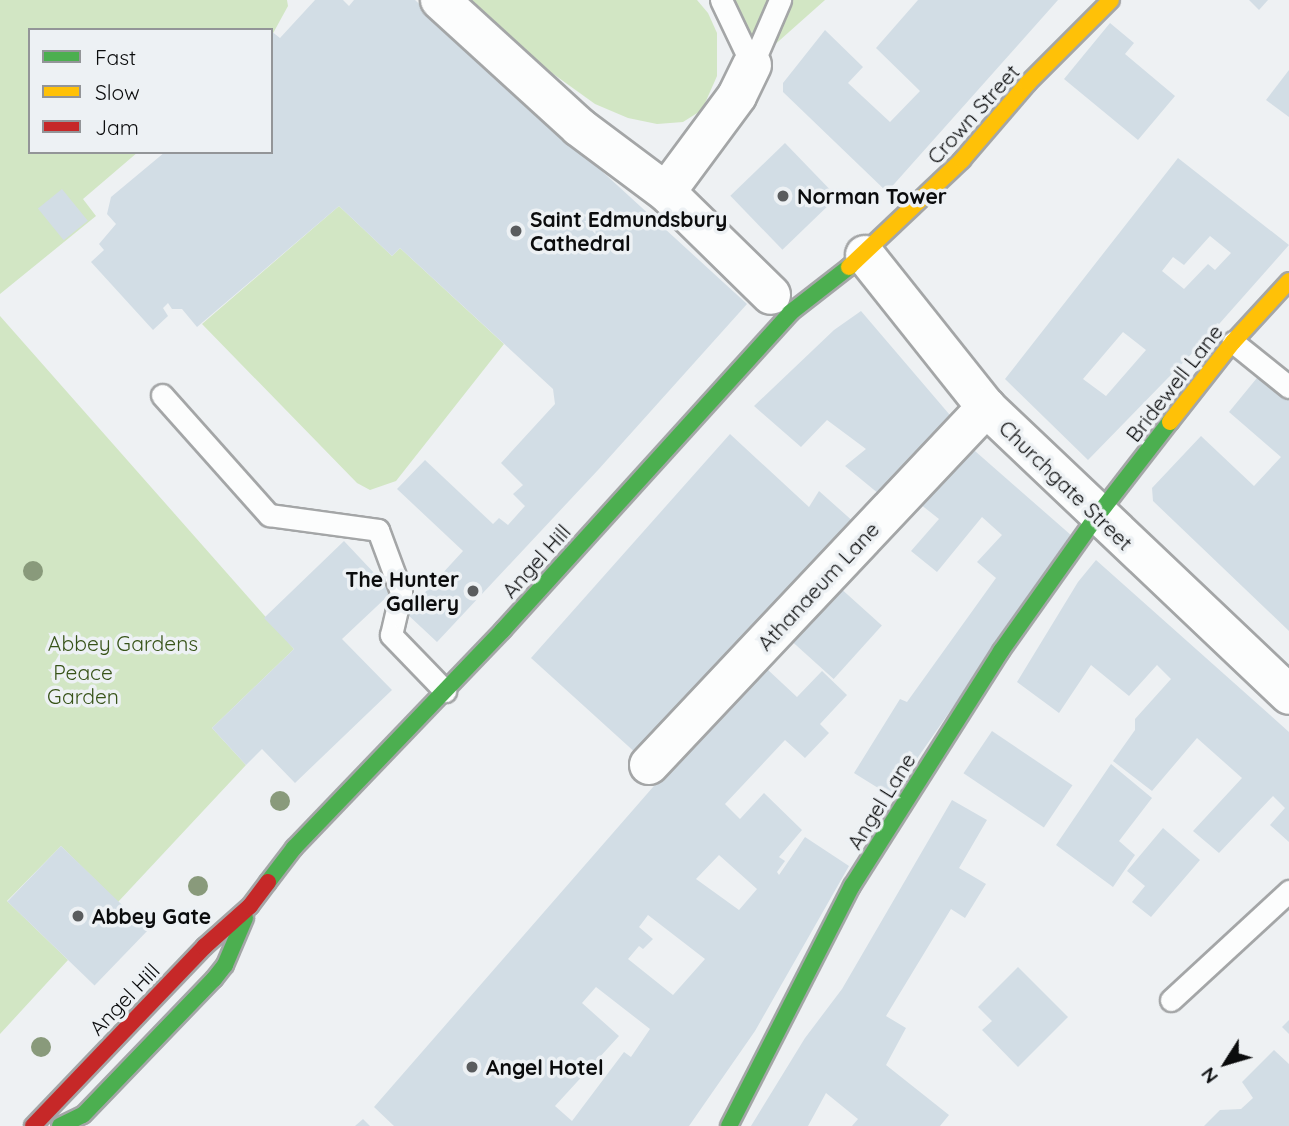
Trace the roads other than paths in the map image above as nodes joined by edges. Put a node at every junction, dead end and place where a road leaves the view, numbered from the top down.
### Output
1 (440, 0) edge
2 (721, 0) edge
3 (780, 0) edge
4 (1111, 0) edge
5 (752, 65) junction
6 (666, 192) junction
7 (865, 255) junction
8 (1289, 281) edge
9 (771, 295) dead end
10 (1233, 342) junction
11 (1289, 387) edge
12 (162, 395) dead end
13 (986, 407) junction
14 (1097, 516) junction
15 (445, 691) junction
16 (1289, 695) edge
17 (649, 765) dead end
18 (1289, 891) edge
19 (250, 906) junction
20 (1171, 1000) dead end
21 (88, 1120) edge
22 (33, 1126) edge
23 (60, 1126) edge
24 (729, 1126) edge

1 - 6 street
2 - 5 lane
3 - 5 lane
4 - 7 street, Crown Street
5 - 6 street
6 - 9 street
7 - 13 street, Churchgate Street
7 - 15 street, Angel Hill
8 - 10 street, Bridewell Lane
10 - 11 lane
10 - 14 street, Bridewell Lane
12 - 15 lane
13 - 14 street, Churchgate Street
13 - 17 street, Athanaeum Lane
14 - 16 street, Churchgate Street
14 - 24 street, Angel Lane
15 - 19 street, Angel Hill
18 - 20 lane
19 - 21 street, Angel Hill
19 - 22 street, Angel Hill
21 - 23 street, Angel Hill

